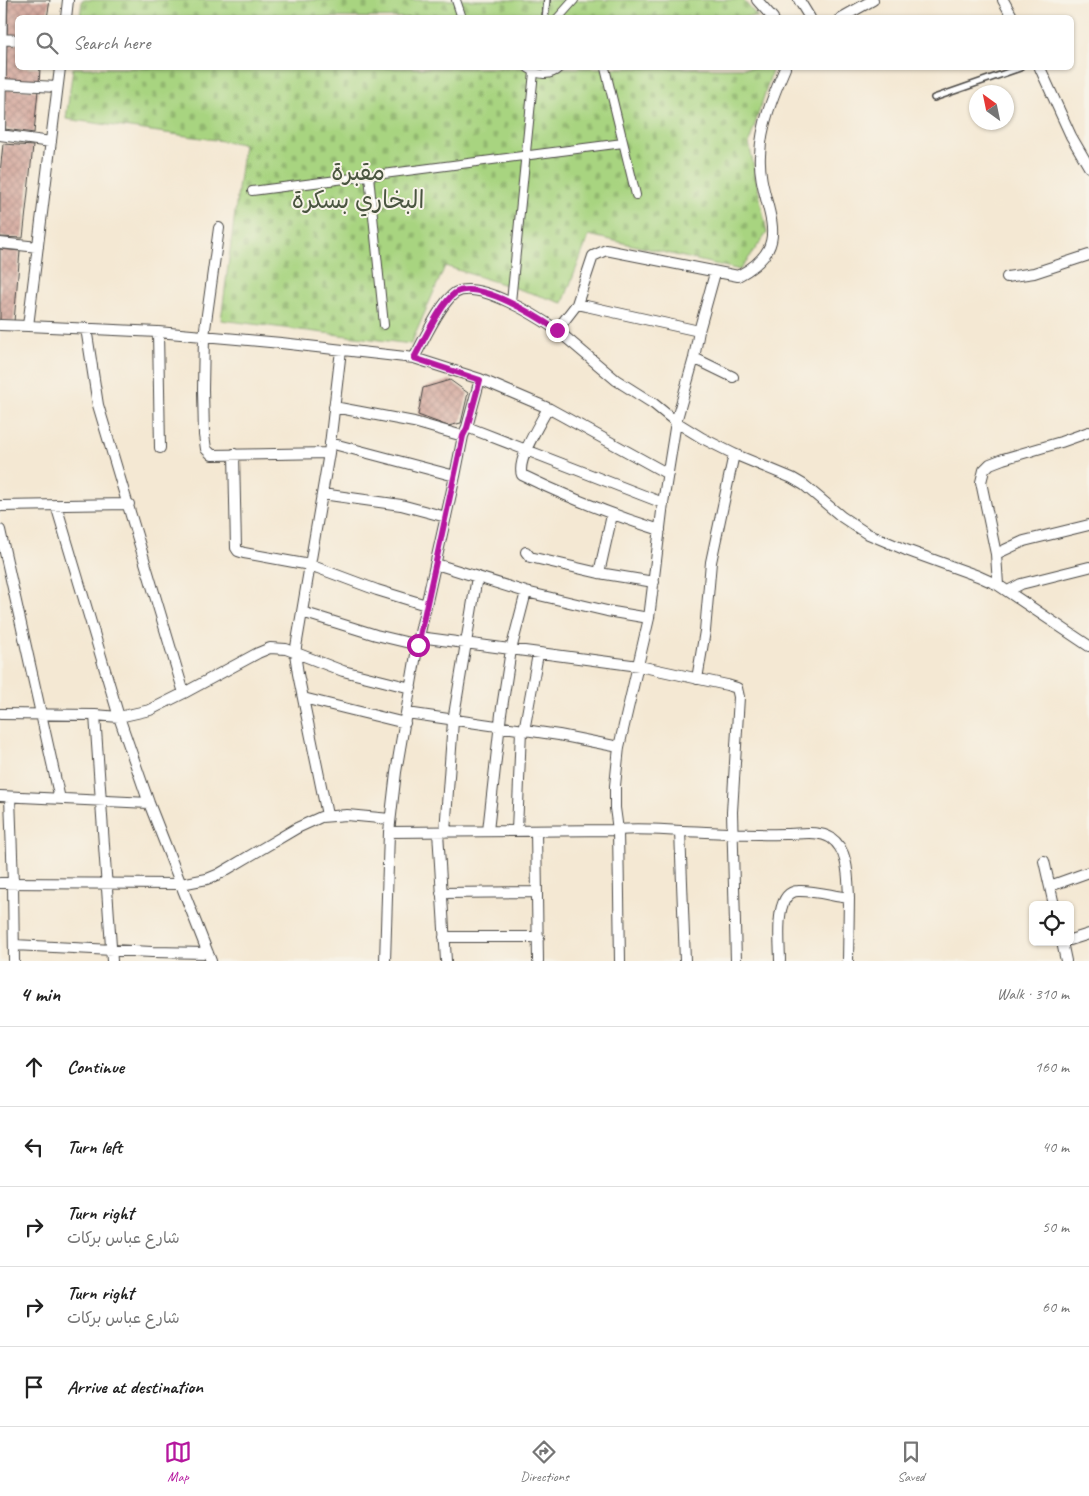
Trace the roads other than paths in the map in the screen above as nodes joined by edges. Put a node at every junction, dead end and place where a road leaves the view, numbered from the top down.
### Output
1 (2, 0) edge
2 (68, 0) edge
3 (456, 0) edge
4 (547, 0) edge
5 (574, 0) edge
6 (757, 0) edge
7 (799, 0) edge
8 (1003, 0) edge
9 (870, 1) edge
10 (66, 15) edge
11 (461, 15) edge
12 (545, 15) edge
13 (561, 15) edge
14 (770, 15) edge
15 (808, 15) edge
16 (846, 15) edge
17 (1011, 15) edge
18 (2, 39) junction
19 (15, 40) edge
20 (60, 70) edge
21 (531, 70) edge
22 (556, 70) edge
23 (605, 70) edge
24 (784, 70) edge
25 (1014, 70) edge
26 (1041, 70) edge
27 (1, 84) edge
28 (57, 86) junction
29 (934, 98) dead end
30 (0, 130) edge
31 (0, 135) edge
32 (50, 142) junction
33 (623, 143) junction
34 (525, 155) junction
35 (1089, 167) edge
36 (369, 176) junction
37 (252, 191) dead end
38 (636, 195) dead end
39 (219, 228) dead end
40 (0, 243) edge
41 (38, 247) junction
42 (1089, 255) edge
43 (715, 273) junction
44 (1007, 277) dead end
45 (511, 302) junction
46 (577, 304) junction
47 (0, 325) edge
48 (384, 325) dead end
49 (28, 326) junction
50 (86, 328) junction
51 (557, 330) junction
52 (699, 331) junction
53 (158, 332) junction
54 (204, 336) junction
55 (341, 350) junction
56 (414, 358) junction
57 (694, 358) junction
58 (734, 377) dead end
59 (480, 380) junction
60 (334, 407) junction
61 (548, 408) junction
62 (676, 422) junction
63 (465, 432) junction
64 (1089, 432) edge
65 (160, 448) dead end
66 (330, 448) junction
67 (526, 450) junction
68 (234, 454) junction
69 (734, 454) junction
70 (668, 474) junction
71 (455, 476) junction
72 (322, 494) junction
73 (129, 504) junction
74 (663, 504) junction
75 (56, 505) junction
76 (0, 506) edge
77 (612, 514) junction
78 (446, 517) junction
79 (1089, 525) edge
80 (0, 530) edge
81 (660, 530) junction
82 (526, 552) dead end
83 (996, 554) junction
84 (436, 564) junction
85 (310, 565) junction
86 (1089, 567) edge
87 (599, 573) junction
88 (477, 577) junction
89 (654, 582) junction
90 (998, 585) junction
91 (1008, 591) junction
92 (526, 592) junction
93 (426, 605) junction
94 (302, 612) junction
95 (648, 618) junction
96 (418, 641) junction
97 (467, 644) junction
98 (1089, 646) edge
99 (511, 650) junction
100 (295, 653) junction
101 (538, 654) junction
102 (639, 666) junction
103 (697, 680) junction
104 (411, 688) junction
105 (184, 693) junction
106 (303, 698) junction
107 (0, 714) edge
108 (40, 714) junction
109 (95, 716) junction
110 (119, 717) junction
111 (406, 718) junction
112 (453, 720) junction
113 (499, 727) junction
114 (523, 730) junction
115 (619, 747) junction
116 (5, 796) edge
117 (60, 799) junction
118 (100, 802) junction
119 (149, 803) junction
120 (327, 815) junction
121 (390, 819) junction
122 (618, 830) junction
123 (518, 831) junction
124 (536, 831) junction
125 (680, 831) junction
126 (389, 832) junction
127 (441, 832) junction
128 (488, 832) junction
129 (733, 834) junction
130 (1044, 861) dead end
131 (1089, 872) edge
132 (0, 883) edge
133 (107, 883) junction
134 (13, 884) junction
135 (180, 884) junction
136 (1050, 886) junction
137 (536, 892) junction
138 (441, 893) junction
139 (848, 898) junction
140 (1053, 901) edge
141 (1089, 934) edge
142 (539, 936) junction
143 (444, 937) junction
144 (1074, 939) edge
145 (14, 945) junction
146 (1064, 946) edge
147 (112, 956) edge
148 (210, 957) edge
149 (14, 961) edge
150 (386, 961) edge
151 (446, 961) edge
152 (538, 961) edge
153 (620, 961) edge
154 (685, 961) edge
155 (736, 961) edge
156 (780, 961) edge
157 (848, 961) edge
158 (1066, 961) edge

1 - 18 street
2 - 10 street
3 - 11 street
4 - 12 lane
5 - 13 street
6 - 14 street
7 - 15 street
8 - 17 street
9 - 16 street
18 - 19 street
18 - 27 street
20 - 28 street
21 - 22 street
21 - 34 street
23 - 33 street
24 - 43 street
25 - 29 lane
26 - 35 street
27 - 28 street
27 - 30 street
28 - 32 street
31 - 32 street
32 - 41 street
33 - 34 street
33 - 38 street
34 - 36 street
34 - 45 street
36 - 37 street
36 - 48 street
39 - 54 street
40 - 41 street
41 - 49 street
42 - 44 street
43 - 46 street
43 - 52 street
45 - 51 street
45 - 56 street
46 - 51 street
46 - 52 street
47 - 49 street
49 - 50 street
50 - 53 street
50 - 73 street
51 - 62 street
52 - 57 street
53 - 54 street
53 - 65 street
54 - 55 street
54 - 68 street
55 - 56 street
55 - 60 street
56 - 59 street
57 - 58 street
57 - 62 street
59 - 61 street
59 - 63 street
60 - 63 street
60 - 66 street
61 - 67 street
61 - 70 street
62 - 69 street
62 - 70 street
63 - 67 street
63 - 71 street
64 - 83 street
66 - 68 street
66 - 71 street
66 - 72 street
67 - 74 street
67 - 77 street
68 - 85 street
69 - 90 street
69 - 103 street
70 - 74 street
71 - 78 street
72 - 78 street
72 - 85 street
73 - 75 street
73 - 105 street
74 - 81 street
75 - 76 street
75 - 110 street
77 - 81 street
77 - 87 street
78 - 84 street
79 - 83 street
80 - 108 street
81 - 89 street
82 - 87 street
83 - 90 street
84 - 88 street
84 - 93 street
85 - 93 street
85 - 94 street
86 - 91 street
87 - 89 street
88 - 92 street
88 - 97 street
89 - 95 street
90 - 91 street
91 - 98 street
92 - 95 street
92 - 99 street
93 - 96 street
94 - 96 street
94 - 100 street
95 - 102 street
96 - 97 street
96 - 104 street
97 - 99 street
97 - 112 street
99 - 101 street
99 - 113 street
100 - 104 street
100 - 105 street
100 - 106 street
101 - 102 street
101 - 114 street
102 - 103 street
102 - 115 street
103 - 129 street
104 - 111 street
105 - 110 street
106 - 111 street
106 - 120 street
107 - 108 street
108 - 109 street
108 - 117 street
109 - 110 street
109 - 118 street
110 - 119 street
111 - 112 street
111 - 121 street
112 - 113 street
112 - 127 street
113 - 114 street
113 - 128 street
114 - 115 street
114 - 123 street
115 - 122 street
116 - 117 street
116 - 134 street
117 - 118 street
118 - 119 street
118 - 133 street
119 - 135 street
120 - 121 street
120 - 135 street
121 - 126 street
122 - 124 street
122 - 125 street
122 - 153 street
123 - 124 street
123 - 128 street
124 - 137 street
125 - 129 street
125 - 154 street
126 - 127 street
126 - 150 street
127 - 128 street
127 - 138 street
129 - 139 street
129 - 155 street
130 - 136 street
131 - 136 street
132 - 134 street
133 - 134 street
133 - 135 street
133 - 147 street
134 - 145 street
135 - 148 street
136 - 140 street
137 - 138 street
137 - 142 street
138 - 143 street
139 - 156 street
139 - 157 street
141 - 144 street
142 - 143 street
142 - 152 street
143 - 151 street
145 - 147 street
145 - 149 street
146 - 158 street
147 - 148 street

